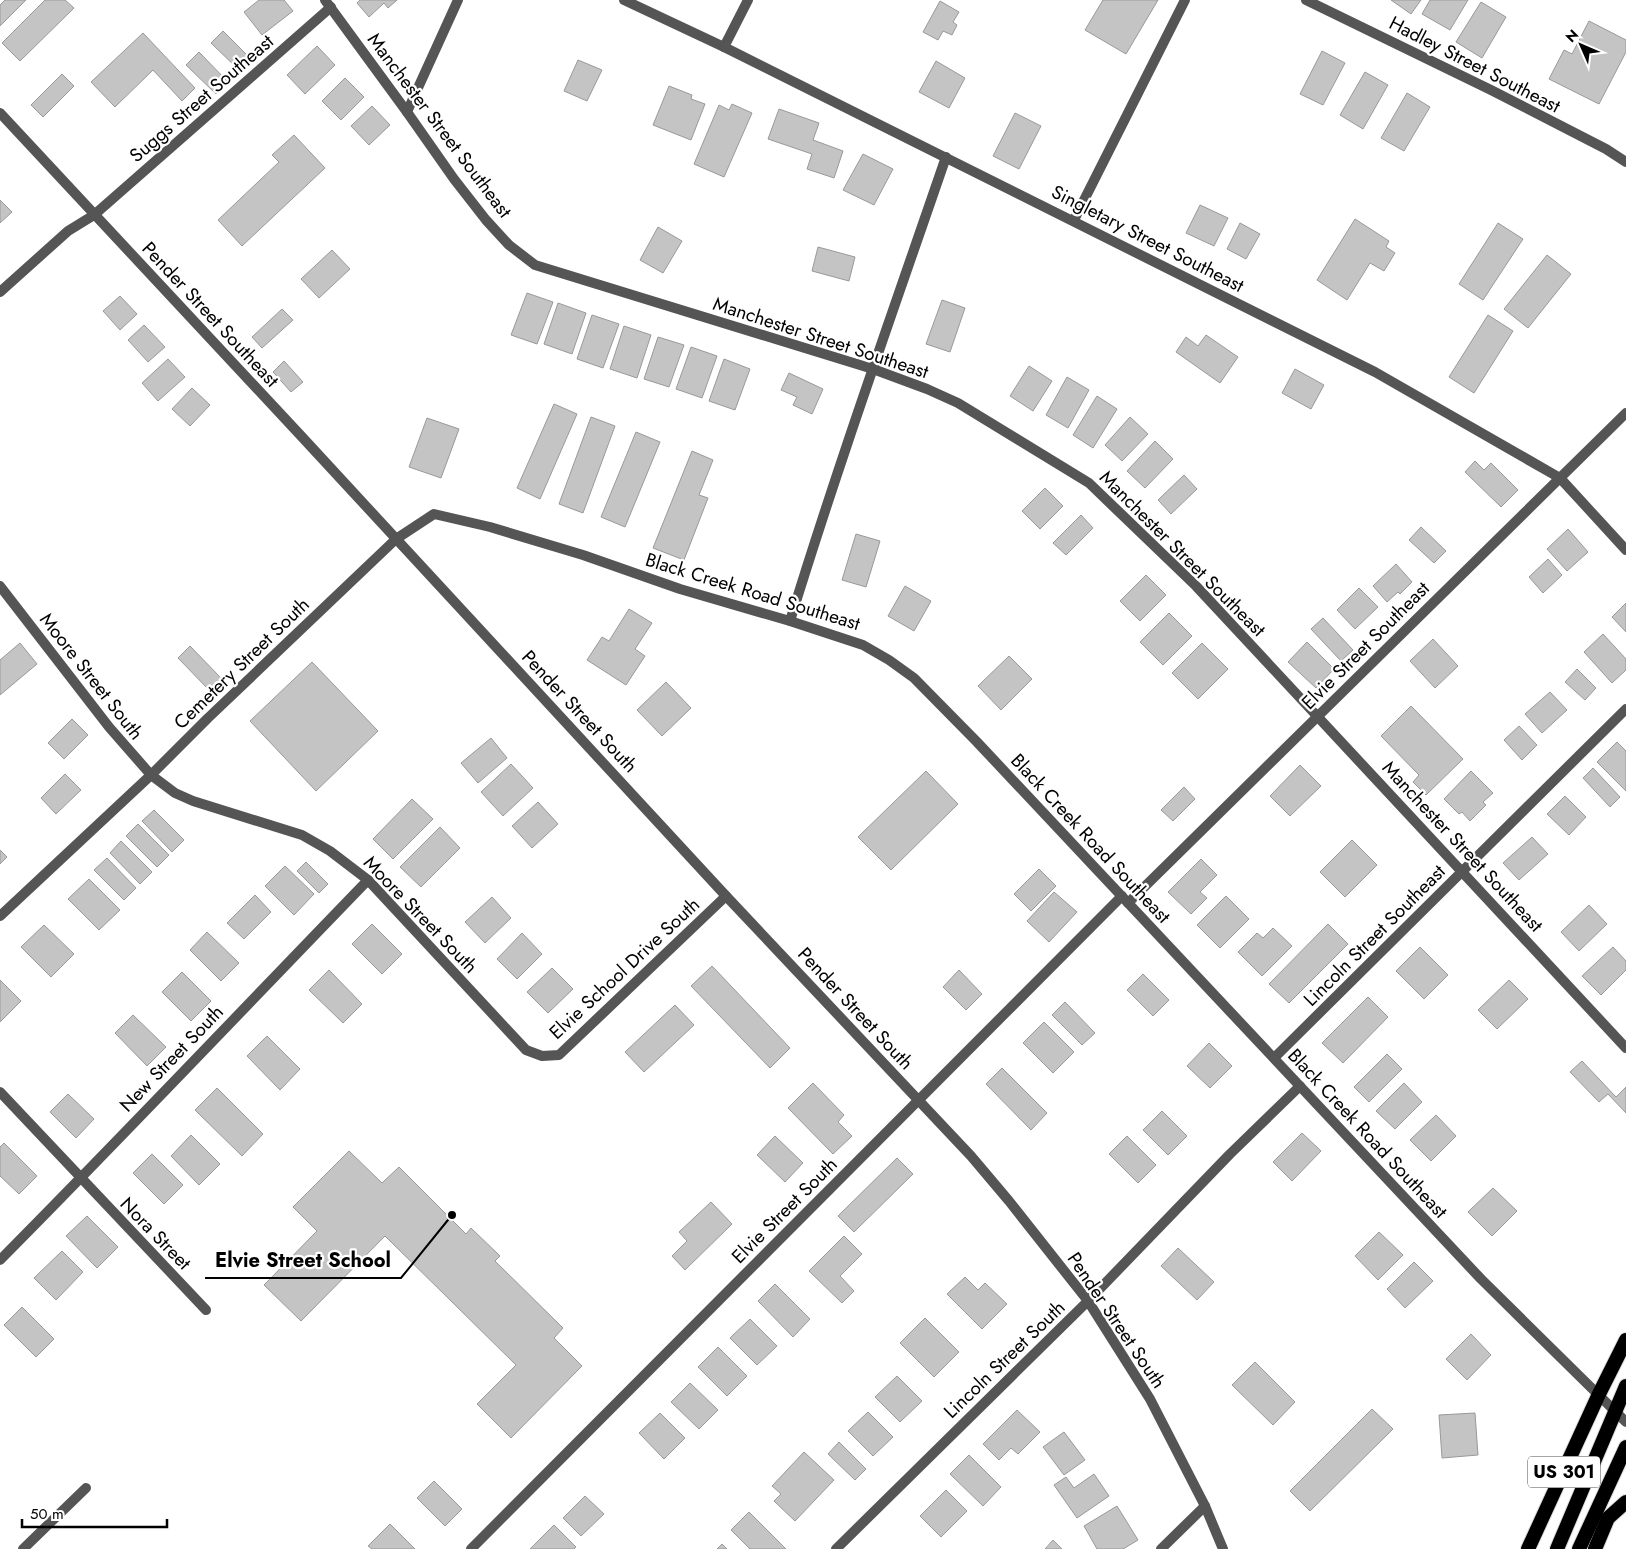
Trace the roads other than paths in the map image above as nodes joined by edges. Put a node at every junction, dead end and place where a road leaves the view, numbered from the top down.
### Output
1 (458, 0) edge
2 (624, 0) edge
3 (748, 0) edge
4 (1185, 0) edge
5 (1306, 0) edge
6 (328, 3) edge
7 (724, 47) junction
8 (407, 112) junction
9 (0, 113) edge
10 (946, 157) junction
11 (1626, 162) edge
12 (94, 215) junction
13 (1074, 220) junction
14 (0, 292) edge
15 (873, 369) junction
16 (1626, 413) edge
17 (1560, 478) junction
18 (396, 539) junction
19 (1626, 550) edge
20 (0, 586) edge
21 (790, 621) junction
22 (1626, 709) edge
23 (1318, 716) junction
24 (151, 775) junction
25 (1462, 871) junction
26 (368, 880) junction
27 (726, 896) junction
28 (1125, 899) junction
29 (0, 916) edge
30 (1626, 1048) edge
31 (542, 1056) joint
32 (1274, 1058) junction
33 (1300, 1086) junction
34 (0, 1092) edge
35 (918, 1100) junction
36 (81, 1179) junction
37 (0, 1260) edge
38 (1088, 1302) junction
39 (206, 1310) dead end
40 (1626, 1340) edge
41 (1626, 1386) edge
42 (1599, 1394) junction
43 (1615, 1410) junction
44 (1626, 1422) edge
45 (1626, 1447) edge
46 (86, 1488) dead end
47 (1626, 1502) edge
48 (1205, 1506) junction
49 (23, 1549) edge
50 (471, 1549) edge
51 (836, 1549) edge
52 (1161, 1549) edge
53 (1223, 1549) edge
54 (1528, 1549) edge
55 (1557, 1549) edge
56 (1579, 1549) edge
57 (1595, 1549) edge

1 - 8 street
2 - 7 street, Singletary Street Southeast
3 - 7 street
4 - 13 street
5 - 11 street, Hadley Street Southeast
6 - 8 street, Manchester Street Southeast
6 - 12 street, Suggs Street Southeast
7 - 10 street, Singletary Street Southeast
8 - 15 street, Manchester Street Southeast
9 - 12 street, Pender Street Southeast
10 - 13 street, Singletary Street Southeast
10 - 15 street
12 - 14 street, Suggs Street Southeast
12 - 18 street, Pender Street Southeast
13 - 17 street, Singletary Street Southeast
15 - 21 street
15 - 23 street, Manchester Street Southeast
16 - 17 street, Elvie Street Southeast
17 - 19 street, Singletary Street Southeast
17 - 23 street, Elvie Street Southeast
18 - 21 street, Black Creek Road Southeast
18 - 24 street, Cemetery Street South
18 - 27 street, Pender Street South
20 - 24 street, Moore Street South
21 - 28 street, Black Creek Road Southeast
22 - 25 street, Lincoln Street Southeast
23 - 25 street, Manchester Street Southeast
23 - 28 street, Elvie Street Southeast
24 - 26 street, Moore Street South
24 - 29 street, Cemetery Street South
25 - 30 street, Manchester Street Southeast
25 - 32 street, Lincoln Street Southeast
26 - 31 street, Moore Street South
26 - 36 street, New Street South
27 - 31 street, Elvie School Drive South
27 - 35 street, Pender Street South
28 - 32 street, Black Creek Road Southeast
28 - 35 street, Elvie Street South
32 - 33 street, Black Creek Road Southeast
33 - 38 street, Lincoln Street South
33 - 42 street, Black Creek Road Southeast
34 - 36 street, Nora Street
35 - 38 street, Pender Street South
35 - 50 street, Elvie Street South
36 - 37 street, New Street South
36 - 39 street, Nora Street
38 - 48 street, Pender Street South
38 - 51 street, Lincoln Street South
40 - 42 highway, US 301
41 - 43 highway
42 - 43 street, Black Creek Road Southeast
42 - 54 highway, US 301
43 - 44 street, Black Creek Road Southeast
43 - 55 highway
45 - 56 highway, US 301
46 - 49 street
47 - 57 highway
48 - 52 street
48 - 53 street, Pender Street South

